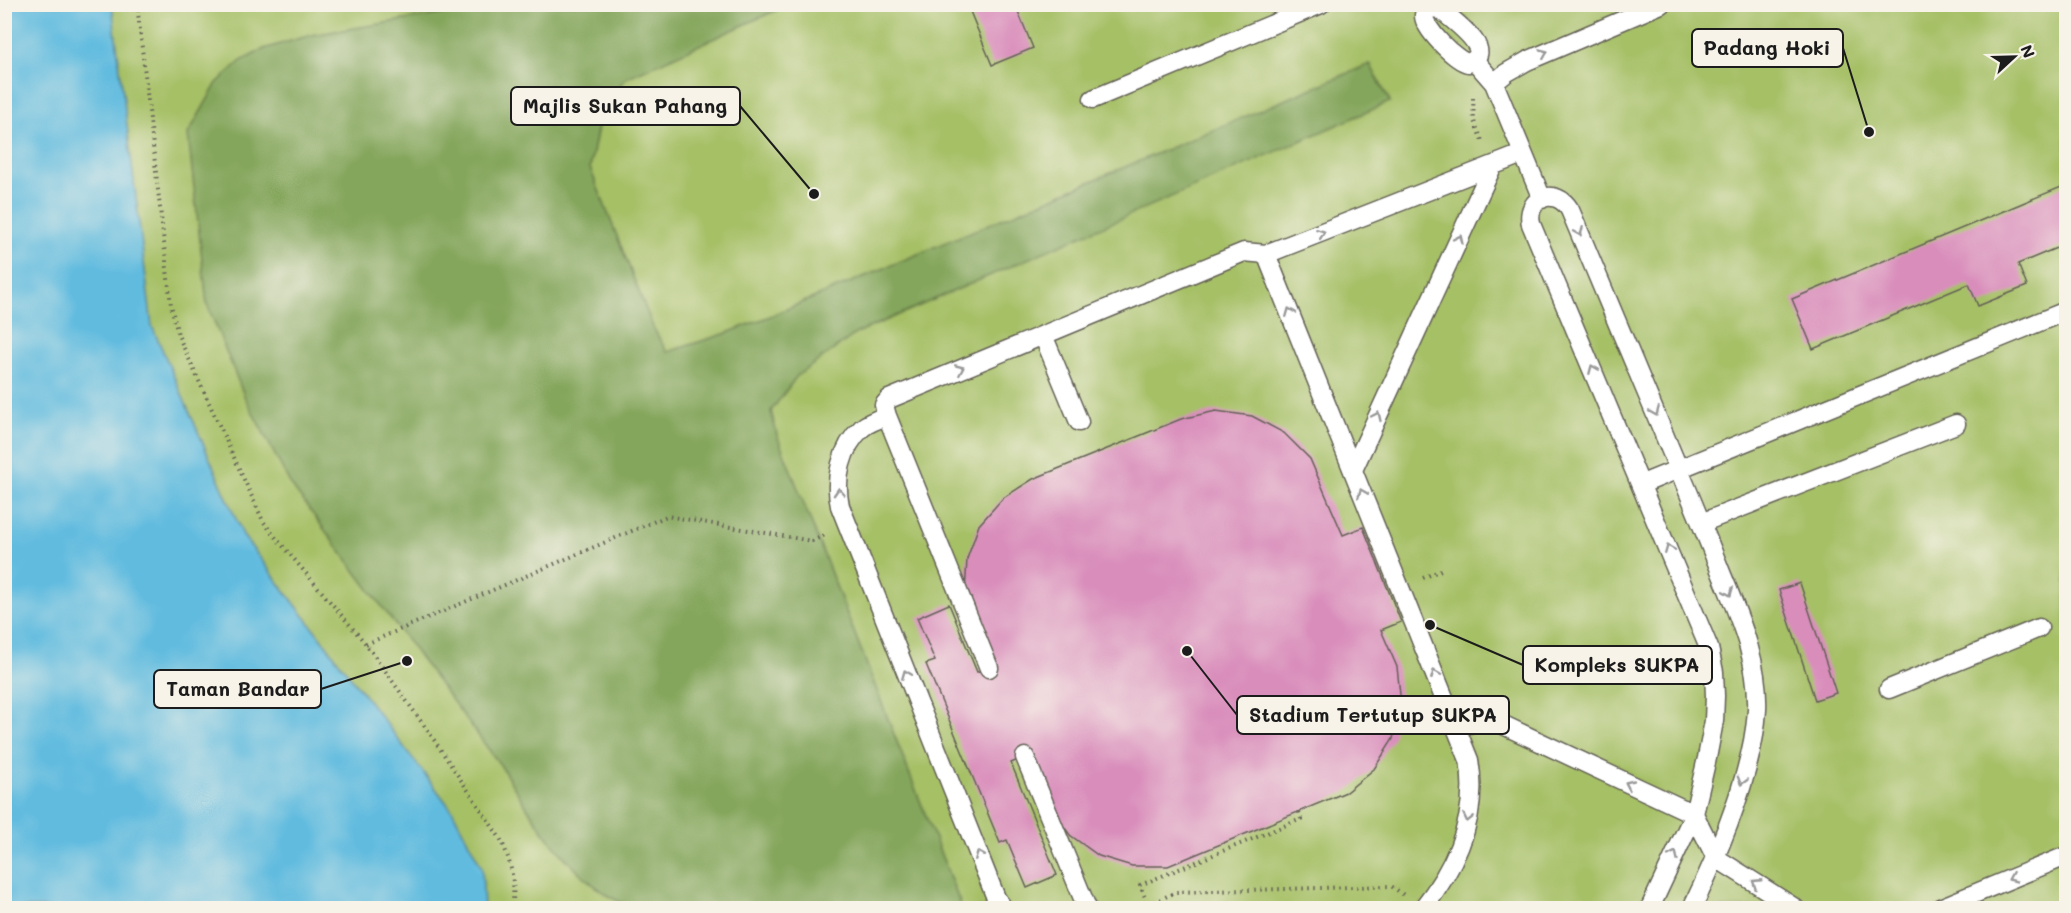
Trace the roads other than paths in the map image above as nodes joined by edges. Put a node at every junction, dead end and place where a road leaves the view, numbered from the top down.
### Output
1 (1321, 4) edge
2 (1661, 4) edge
3 (1421, 8) edge
4 (1494, 83) junction
5 (1093, 99) dead end
6 (1522, 154) junction
7 (1492, 167) junction
8 (1542, 199) junction
9 (1266, 254) junction
10 (2067, 311) edge
11 (1043, 335) junction
12 (887, 416) junction
13 (1079, 422) dead end
14 (1956, 424) dead end
15 (1678, 469) junction
16 (1353, 470) junction
17 (1642, 484) junction
18 (1701, 523) junction
19 (2039, 628) dead end
20 (989, 668) dead end
21 (1889, 689) dead end
22 (1457, 728) junction
23 (1025, 757) dead end
24 (1694, 814) junction
25 (2067, 856) edge
26 (1716, 858) junction
27 (1003, 909) edge
28 (1087, 909) edge
29 (1423, 909) edge
30 (1650, 909) edge
31 (1692, 909) edge
32 (1795, 909) edge
33 (1940, 909) edge

1 - 5 lane
4 -> 2 lane
3 - 4 lane
4 - 6 lane
6 - 7 lane
6 - 8 lane
9 -> 7 lane
16 -> 7 lane
8 -> 15 lane
17 -> 8 lane
9 - 11 lane
16 -> 9 lane
10 - 15 lane
12 -> 11 lane
11 - 13 lane
12 - 20 lane
27 -> 12 lane
14 - 18 lane
15 - 17 lane
15 - 18 lane
22 -> 16 lane
24 -> 17 lane
18 -> 26 lane
19 - 21 lane
24 -> 22 lane
22 -> 29 lane
23 - 28 lane
24 - 26 lane
30 -> 24 lane
25 -> 33 lane
26 - 31 lane
32 -> 26 lane

